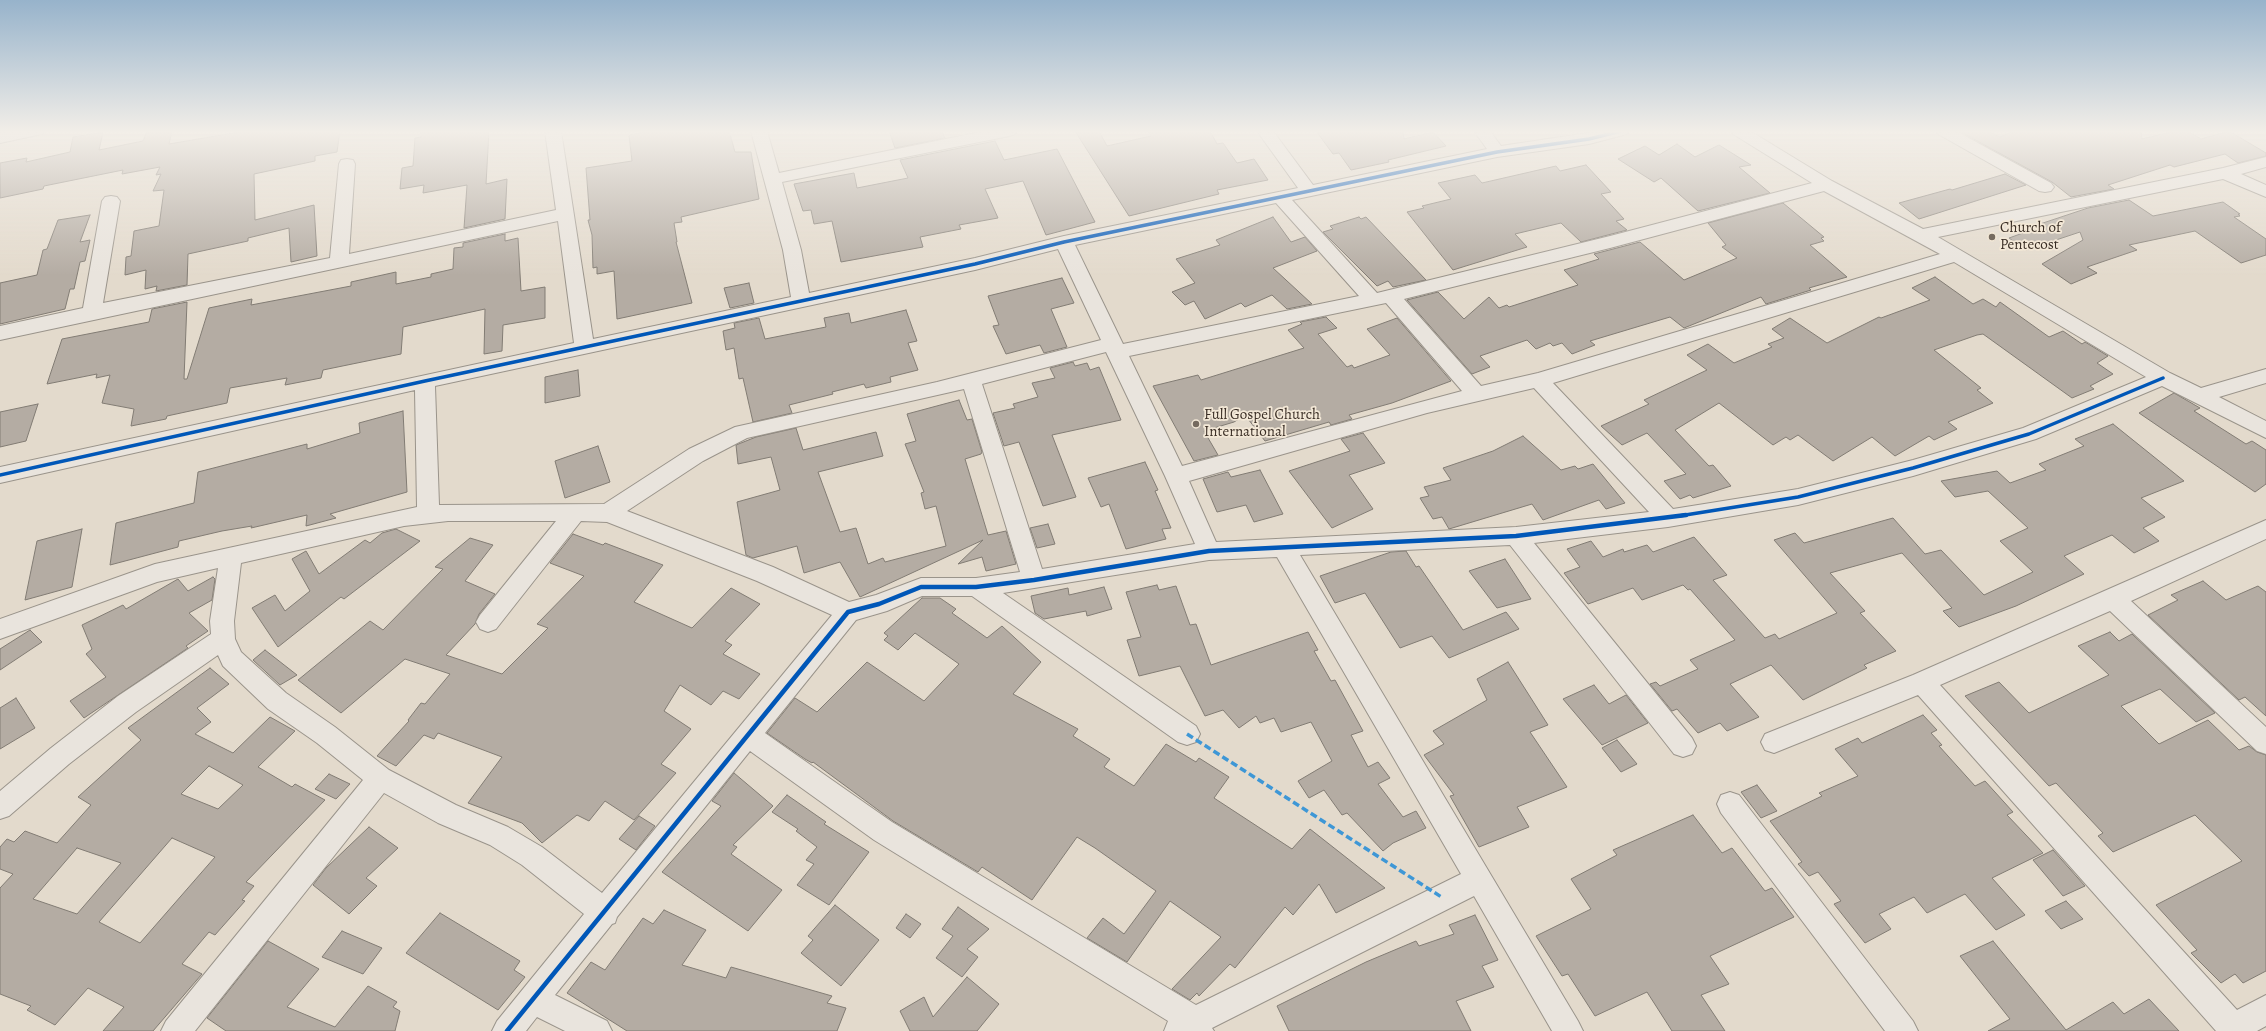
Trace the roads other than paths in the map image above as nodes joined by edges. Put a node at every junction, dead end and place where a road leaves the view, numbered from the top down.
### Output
1 (347, 179) edge
2 (559, 179) edge
3 (772, 179) edge
4 (1300, 179) edge
5 (1366, 179) edge
6 (1817, 179) edge
7 (2031, 179) edge
8 (2195, 179) edge
9 (2238, 179) edge
10 (1826, 185) junction
11 (2045, 187) dead end
12 (1309, 191) junction
13 (2266, 192) edge
14 (1280, 197) junction
15 (111, 202) dead end
16 (564, 214) junction
17 (1921, 235) junction
18 (1064, 242) junction
19 (1955, 256) junction
20 (339, 262) junction
21 (1382, 297) junction
22 (801, 300) junction
23 (92, 312) junction
24 (0, 333) edge
25 (584, 348) junction
26 (1114, 348) junction
27 (2266, 376) edge
28 (2163, 378) junction
29 (1538, 380) junction
30 (425, 381) junction
31 (971, 381) junction
32 (1476, 394) junction
33 (2200, 396) junction
34 (2266, 430) edge
35 (0, 475) edge
36 (1176, 476) junction
37 (428, 513) junction
38 (575, 513) junction
39 (608, 513) junction
40 (1668, 518) junction
41 (2266, 528) edge
42 (1516, 536) junction
43 (1283, 547) junction
44 (1209, 551) junction
45 (231, 556) junction
46 (1034, 580) junction
47 (976, 587) junction
48 (2113, 599) junction
49 (848, 612) junction
50 (488, 622) dead end
51 (0, 629) edge
52 (223, 639) junction
53 (1922, 682) junction
54 (1187, 734) dead end
55 (748, 735) junction
56 (1774, 742) dead end
57 (2266, 743) edge
58 (1683, 746) dead end
59 (380, 778) junction
60 (1730, 804) dead end
61 (0, 807) edge
62 (1478, 880) junction
63 (605, 913) junction
64 (533, 1000) junction
65 (2266, 1010) edge
66 (1191, 1028) edge
67 (2234, 1030) edge
68 (176, 1031) edge
69 (507, 1031) edge
70 (597, 1031) edge
71 (1568, 1031) edge
72 (1903, 1031) edge

1 - 20 street
2 - 16 street
3 - 22 street
4 - 12 street
5 - 12 street
6 - 10 street
7 - 11 street
8 - 17 street
9 - 13 street
10 - 17 street
10 - 21 street
12 - 14 street
14 - 18 street
14 - 21 street
15 - 23 street
16 - 20 street
16 - 25 street
17 - 19 street
18 - 22 street
18 - 26 street
19 - 28 street
19 - 29 street
20 - 23 street
21 - 26 street
21 - 32 street
22 - 25 street
23 - 24 street
25 - 30 street
26 - 31 street
26 - 36 street
27 - 33 street
28 - 33 street
28 - 40 street
29 - 32 street
29 - 40 street
30 - 35 street
30 - 37 street
31 - 39 street
31 - 46 street
32 - 36 street
33 - 34 street
36 - 44 street
37 - 38 street
37 - 45 street
38 - 39 street
38 - 50 street
39 - 49 street
40 - 42 street
41 - 48 street
42 - 43 street
42 - 58 street
43 - 44 street
43 - 62 street
44 - 46 street
45 - 51 street
45 - 52 street
46 - 47 street
47 - 49 street
47 - 54 street
48 - 53 street
48 - 57 street
49 - 55 street
52 - 59 street
52 - 61 street
53 - 56 street
53 - 67 street
55 - 63 street
55 - 66 street
59 - 63 street
59 - 68 street
60 - 72 street
62 - 66 street
62 - 71 street
63 - 64 street
64 - 69 street
64 - 70 street
65 - 67 street

